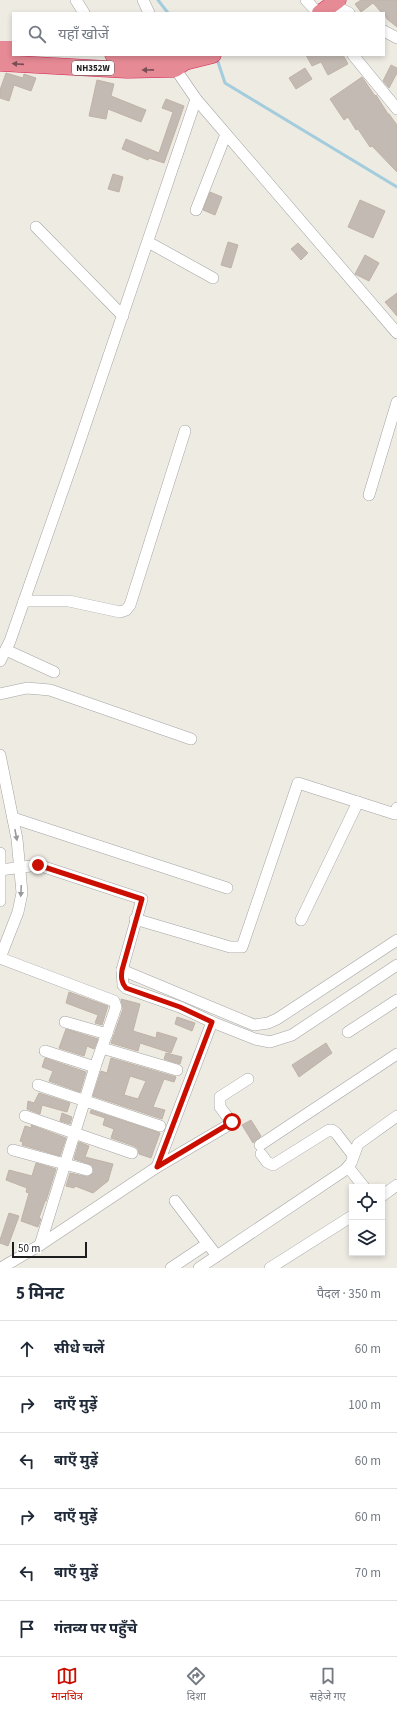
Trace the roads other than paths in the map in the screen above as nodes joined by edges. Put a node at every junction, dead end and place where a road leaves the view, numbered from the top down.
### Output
1 (75, 0) edge
2 (143, 0) edge
3 (306, 0) edge
4 (336, 2) edge
5 (83, 12) edge
6 (149, 12) edge
7 (318, 12) edge
8 (321, 12) edge
9 (349, 12) edge
10 (385, 32) edge
11 (397, 38) edge
12 (0, 50) edge
13 (12, 50) edge
14 (122, 56) edge
15 (207, 56) edge
16 (354, 56) edge
17 (179, 61) edge
18 (0, 62) edge
19 (196, 99) junction
20 (397, 109) edge
21 (226, 134) junction
22 (196, 210) dead end
23 (36, 227) dead end
24 (148, 242) junction
25 (213, 278) dead end
26 (123, 316) junction
27 (397, 333) edge
28 (397, 402) edge
29 (185, 431) dead end
30 (369, 495) dead end
31 (24, 601) junction
32 (6, 650) junction
33 (0, 661) edge
34 (54, 672) dead end
35 (0, 694) edge
36 (191, 739) dead end
37 (0, 755) edge
38 (358, 802) junction
39 (397, 808) edge
40 (12, 818) junction
41 (0, 853) edge
42 (20, 867) junction
43 (0, 870) edge
44 (227, 888) dead end
45 (0, 901) edge
46 (136, 919) junction
47 (301, 920) dead end
48 (397, 940) edge
49 (0, 958) edge
50 (397, 965) edge
51 (122, 970) junction
52 (397, 1000) edge
53 (65, 1022) dead end
54 (212, 1022) junction
55 (348, 1032) dead end
56 (107, 1034) junction
57 (102, 1048) junction
58 (46, 1051) dead end
59 (397, 1054) edge
60 (95, 1067) junction
61 (177, 1070) dead end
62 (248, 1079) dead end
63 (38, 1085) dead end
64 (85, 1100) junction
65 (25, 1116) dead end
66 (397, 1116) edge
67 (160, 1126) dead end
68 (75, 1133) junction
69 (13, 1150) dead end
70 (132, 1153) dead end
71 (353, 1155) junction
72 (65, 1164) junction
73 (157, 1167) junction
74 (348, 1167) junction
75 (87, 1170) dead end
76 (362, 1184) edge
77 (397, 1185) edge
78 (385, 1194) edge
79 (175, 1201) dead end
80 (349, 1218) edge
81 (206, 1244) junction
82 (40, 1245) junction
83 (217, 1256) junction
84 (1, 1268) edge
85 (171, 1268) edge
86 (199, 1268) edge
87 (270, 1268) edge

1 - 5 street
2 - 6 street
3 - 7 street
4 - 8 highway
4 - 9 street
10 - 11 street
12 - 13 highway
14 - 17 highway, NH352W
15 - 17 highway, NH352W
16 - 20 street
17 -> 18 highway, NH352W
17 - 19 street
19 - 21 street
19 - 24 street
21 - 22 street
21 - 27 street
23 - 26 street
24 - 25 street
24 - 26 street
26 - 31 street
28 - 30 street
29 - 31 street
31 - 32 street
32 - 33 street
32 - 34 street
35 - 36 street
37 - 40 street
38 - 39 street
38 - 46 street
38 - 47 street
40 -> 42 street
40 - 44 street
41 - 43 street
42 - 43 street
42 - 46 street
42 -> 49 street
43 - 45 street
46 - 51 street
48 - 51 street
49 - 56 street
50 - 54 street
51 - 54 street
52 - 55 street
53 - 56 street
54 - 73 street
56 - 57 street
57 - 60 street
57 - 61 street
58 - 60 street
59 - 71 street
60 - 64 street
62 - 73 street
63 - 64 street
64 - 67 street
64 - 68 street
65 - 68 street
66 - 71 street
68 - 70 street
68 - 72 street
69 - 72 street
71 - 74 street
72 - 75 street
72 - 82 street
73 - 82 street
74 - 76 street
74 - 83 street
77 - 78 street
79 - 81 street
80 - 87 street
81 - 83 street
81 - 85 street
82 - 84 street
83 - 86 street

